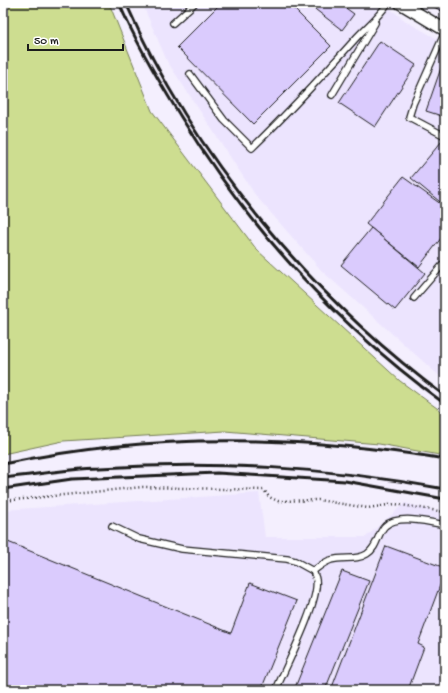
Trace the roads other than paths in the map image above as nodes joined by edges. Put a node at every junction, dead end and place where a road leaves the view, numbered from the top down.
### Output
1 (195, 3) edge
2 (388, 3) edge
3 (400, 3) edge
4 (378, 18) junction
5 (173, 23) dead end
6 (445, 31) edge
7 (190, 74) dead end
8 (332, 95) dead end
9 (445, 136) edge
10 (445, 262) edge
11 (414, 298) dead end
12 (445, 524) edge
13 (112, 526) dead end
14 (313, 571) junction
15 (276, 690) edge

1 - 5 lane
2 - 4 lane
3 - 6 street
4 - 7 lane
4 - 8 lane
6 - 9 lane
10 - 11 lane
12 - 14 lane
13 - 14 lane
14 - 15 lane

